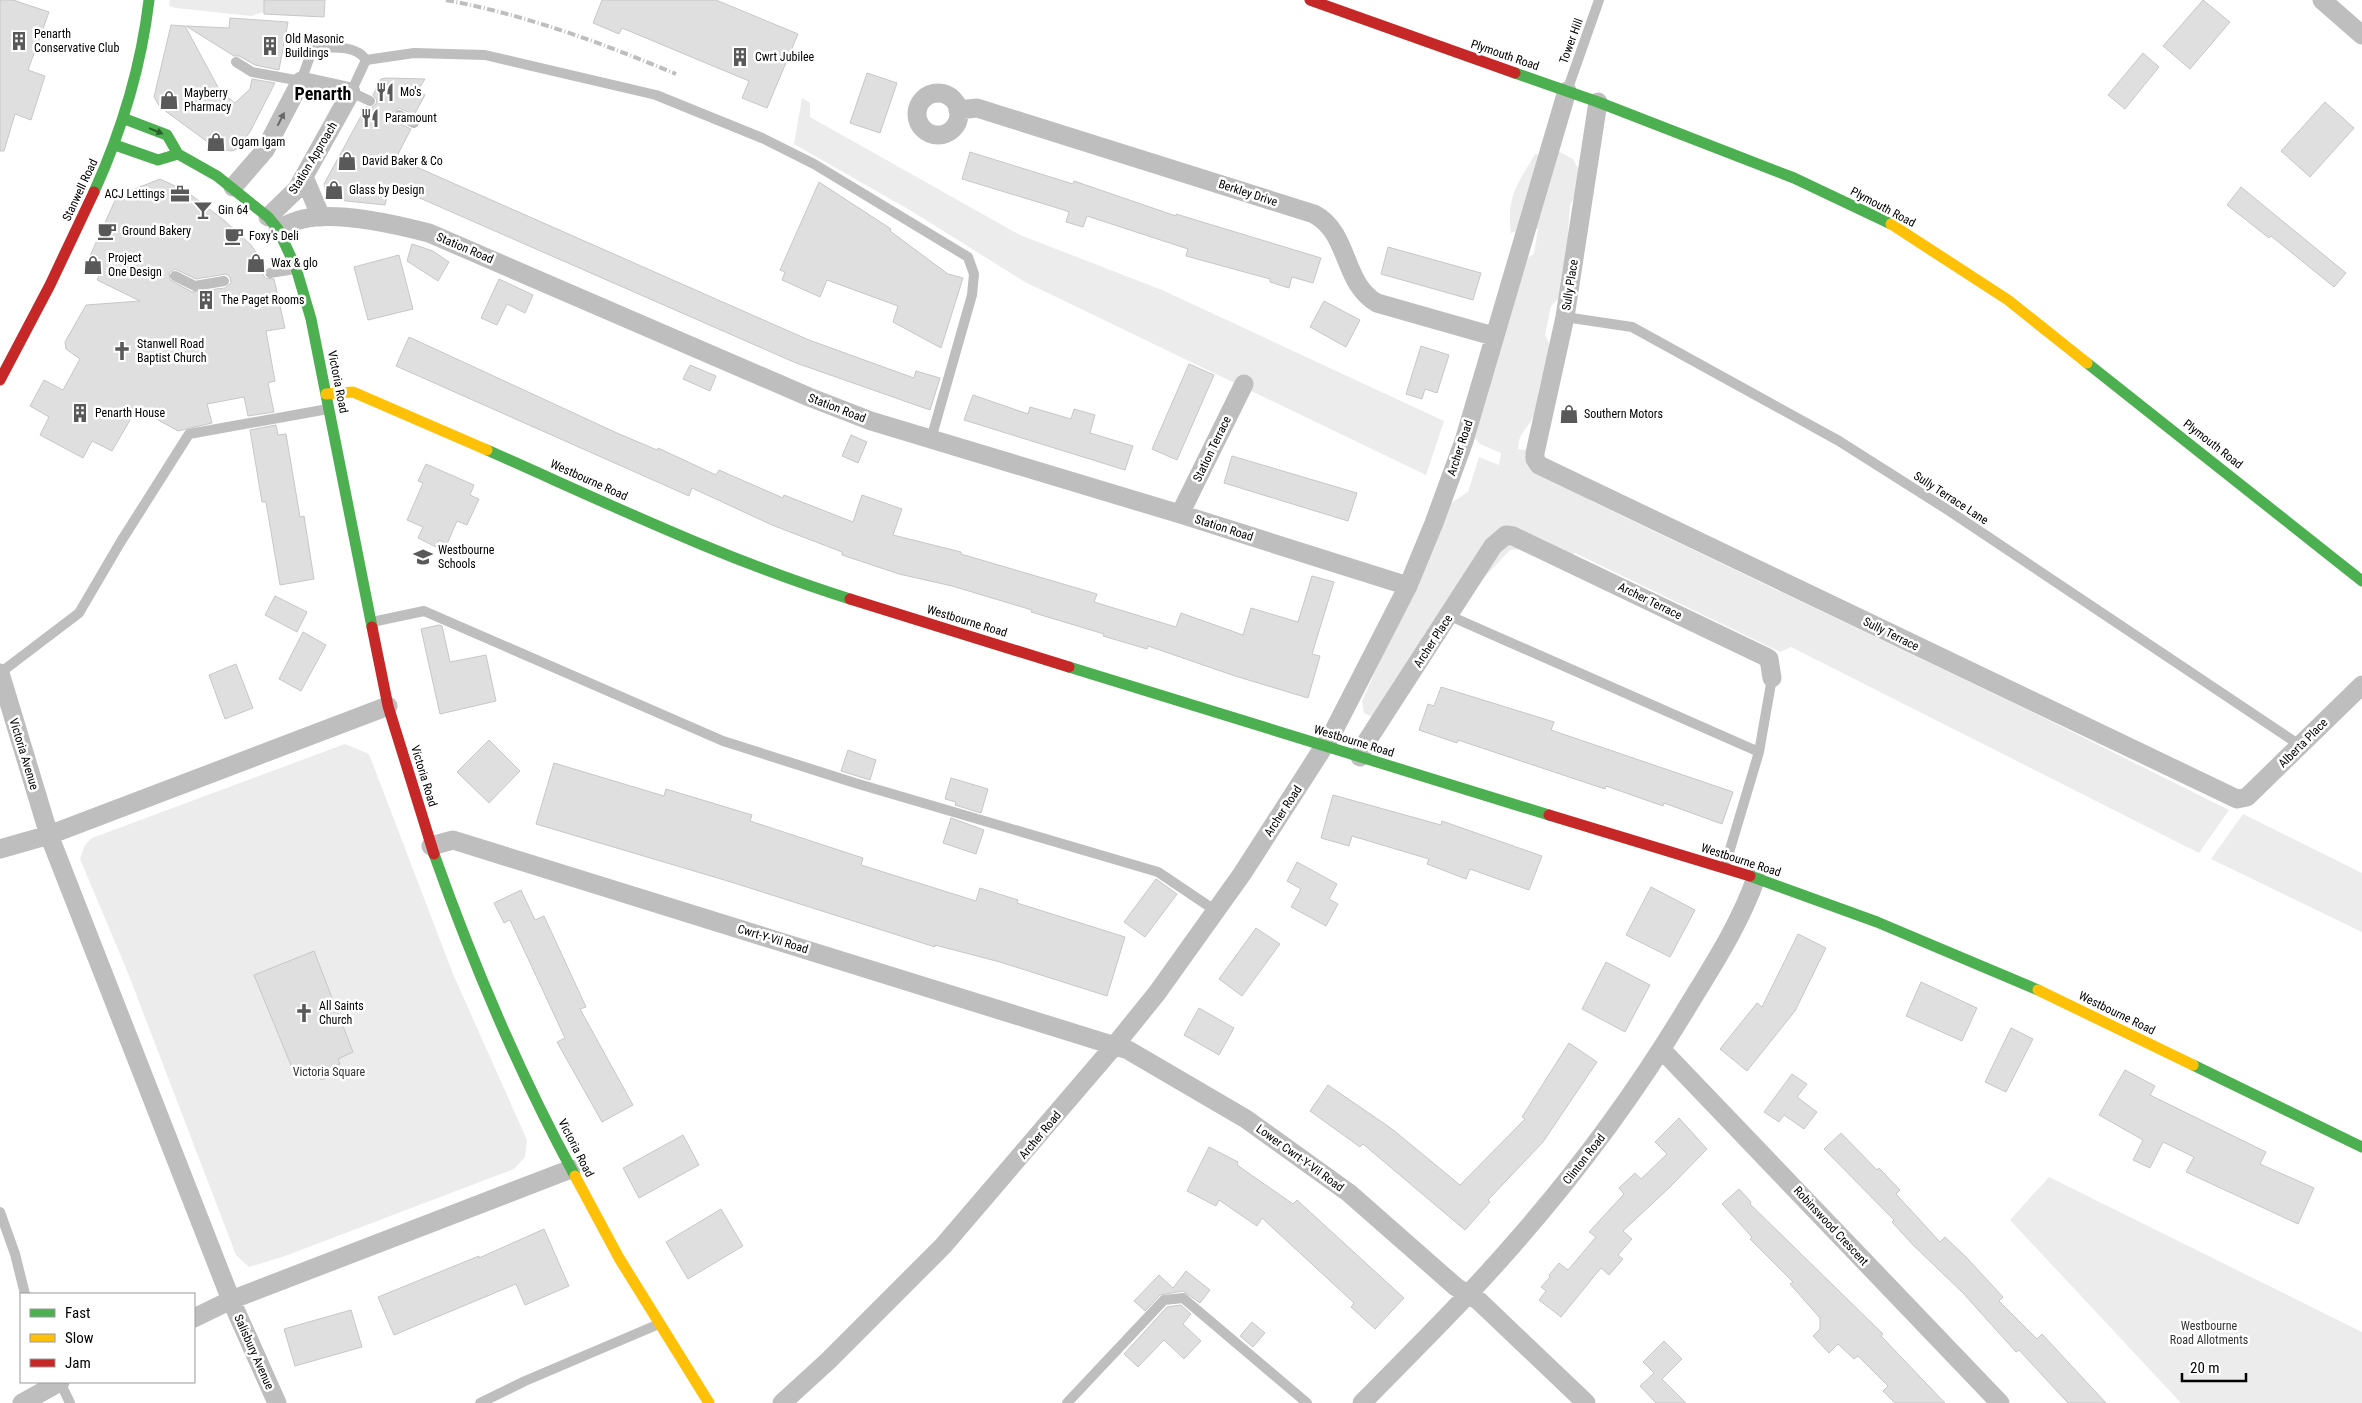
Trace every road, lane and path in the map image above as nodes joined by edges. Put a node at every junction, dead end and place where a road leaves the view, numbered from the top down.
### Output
1 (150, 0) edge
2 (1310, 0) edge
3 (1599, 0) edge
4 (2322, 0) edge
5 (2362, 35) edge
6 (366, 60) junction
7 (236, 62) dead end
8 (301, 81) junction
9 (1567, 91) junction
10 (352, 92) junction
11 (370, 101) dead end
12 (1598, 102) junction
13 (958, 110) dead end
14 (399, 115) dead end
15 (125, 119) junction
16 (414, 123) dead end
17 (115, 145) junction
18 (178, 154) junction
19 (304, 177) junction
20 (233, 187) junction
21 (321, 217) junction
22 (273, 223) junction
23 (296, 268) junction
24 (270, 273) dead end
25 (175, 276) dead end
26 (224, 281) dead end
27 (1565, 317) junction
28 (1493, 336) junction
29 (0, 380) edge
30 (1244, 384) dead end
31 (326, 394) junction
32 (330, 409) junction
33 (931, 439) junction
34 (1539, 465) joint
35 (1180, 514) junction
36 (1513, 536) joint
37 (2362, 581) edge
38 (1408, 586) junction
39 (1450, 616) junction
40 (372, 622) junction
41 (0, 673) edge
42 (1772, 678) joint
43 (2362, 685) edge
44 (388, 706) junction
45 (1324, 746) junction
46 (2301, 746) junction
47 (1759, 752) junction
48 (1360, 757) junction
49 (2244, 799) joint
50 (50, 836) junction
51 (431, 846) junction
52 (0, 849) edge
53 (1724, 867) junction
54 (1756, 878) junction
55 (1216, 911) junction
56 (1115, 1045) junction
57 (1662, 1050) junction
58 (2362, 1147) edge
59 (571, 1169) junction
60 (0, 1212) edge
61 (25, 1293) edge
62 (1468, 1294) junction
63 (231, 1300) junction
64 (195, 1318) edge
65 (659, 1324) junction
66 (58, 1383) edge
67 (60, 1383) edge
68 (22, 1403) edge
69 (70, 1403) edge
70 (277, 1403) edge
71 (480, 1403) edge
72 (709, 1403) edge
73 (782, 1403) edge
74 (1067, 1403) edge
75 (1307, 1403) edge
76 (1362, 1403) edge
77 (1586, 1403) edge
78 (2000, 1403) edge

1 - 15 street, Stanwell Road
2 - 9 street, Plymouth Road
3 - 9 lane, Tower Hill
4 - 5 street
6 - 8 lane
6 - 10 lane
6 - 33 lane
7 - 8 lane
8 - 10 street
20 -> 8 street
9 - 12 street, Plymouth Road
9 - 28 street, Archer Road
10 - 11 lane
10 - 19 street, Station Approach
12 - 27 street, Sully Place
12 - 37 street, Plymouth Road
13 - 28 street, Berkley Drive
14 - 16 lane
15 - 17 street, Stanwell Road
15 -> 18 street, Victoria Road
17 - 18 street
17 - 29 street, Stanwell Road
18 - 20 street, Victoria Road
19 - 21 street
19 - 22 street, Station Approach
20 - 22 street, Victoria Road
21 - 22 street, Station Road
21 - 33 street, Station Road
22 - 23 street, Victoria Road
23 - 24 lane
23 - 31 street, Victoria Road
25 - 26 lane
27 - 34 street, Sully Place
27 - 46 lane, Sully Terrace Lane
28 - 38 street, Archer Road
30 - 35 street, Station Terrace
31 - 32 street, Victoria Road
31 - 45 street, Westbourne Road
32 - 40 street, Victoria Road
32 - 41 lane
33 - 35 street, Station Road
34 - 49 street, Sully Terrace
35 - 38 street, Station Road
36 - 39 street, Archer Place
36 - 42 street, Archer Terrace
38 - 45 street, Archer Road
39 - 47 lane
39 - 48 street, Archer Place
40 - 44 street, Victoria Road
40 - 55 lane
41 - 50 street, Victoria Avenue
42 - 47 lane
43 - 46 street, Alberta Place
44 - 50 street
44 - 51 street, Victoria Road
45 - 48 street, Westbourne Road
45 - 55 street, Archer Road
46 - 49 street, Alberta Place
47 - 53 lane
48 - 53 street, Westbourne Road
50 - 52 street
50 - 63 street
51 - 56 street, Cwrt-Y-Vil Road
51 - 59 street, Victoria Road
53 - 54 street, Westbourne Road
54 - 57 street, Clinton Road
54 - 58 street, Westbourne Road
55 - 56 street, Archer Road
56 - 62 street, Lower Cwrt-Y-Vil Road
56 - 73 street, Archer Road
57 - 62 street, Clinton Road
57 - 78 street, Robinswood Crescent
59 - 63 street
59 - 65 street, Victoria Road
60 - 61 lane
62 - 76 street, Clinton Road
62 - 77 street
63 - 64 street
63 - 70 street, Salisbury Avenue
65 - 71 lane
65 - 72 street, Victoria Road
66 - 68 street
67 - 69 lane
74 - 75 lane

